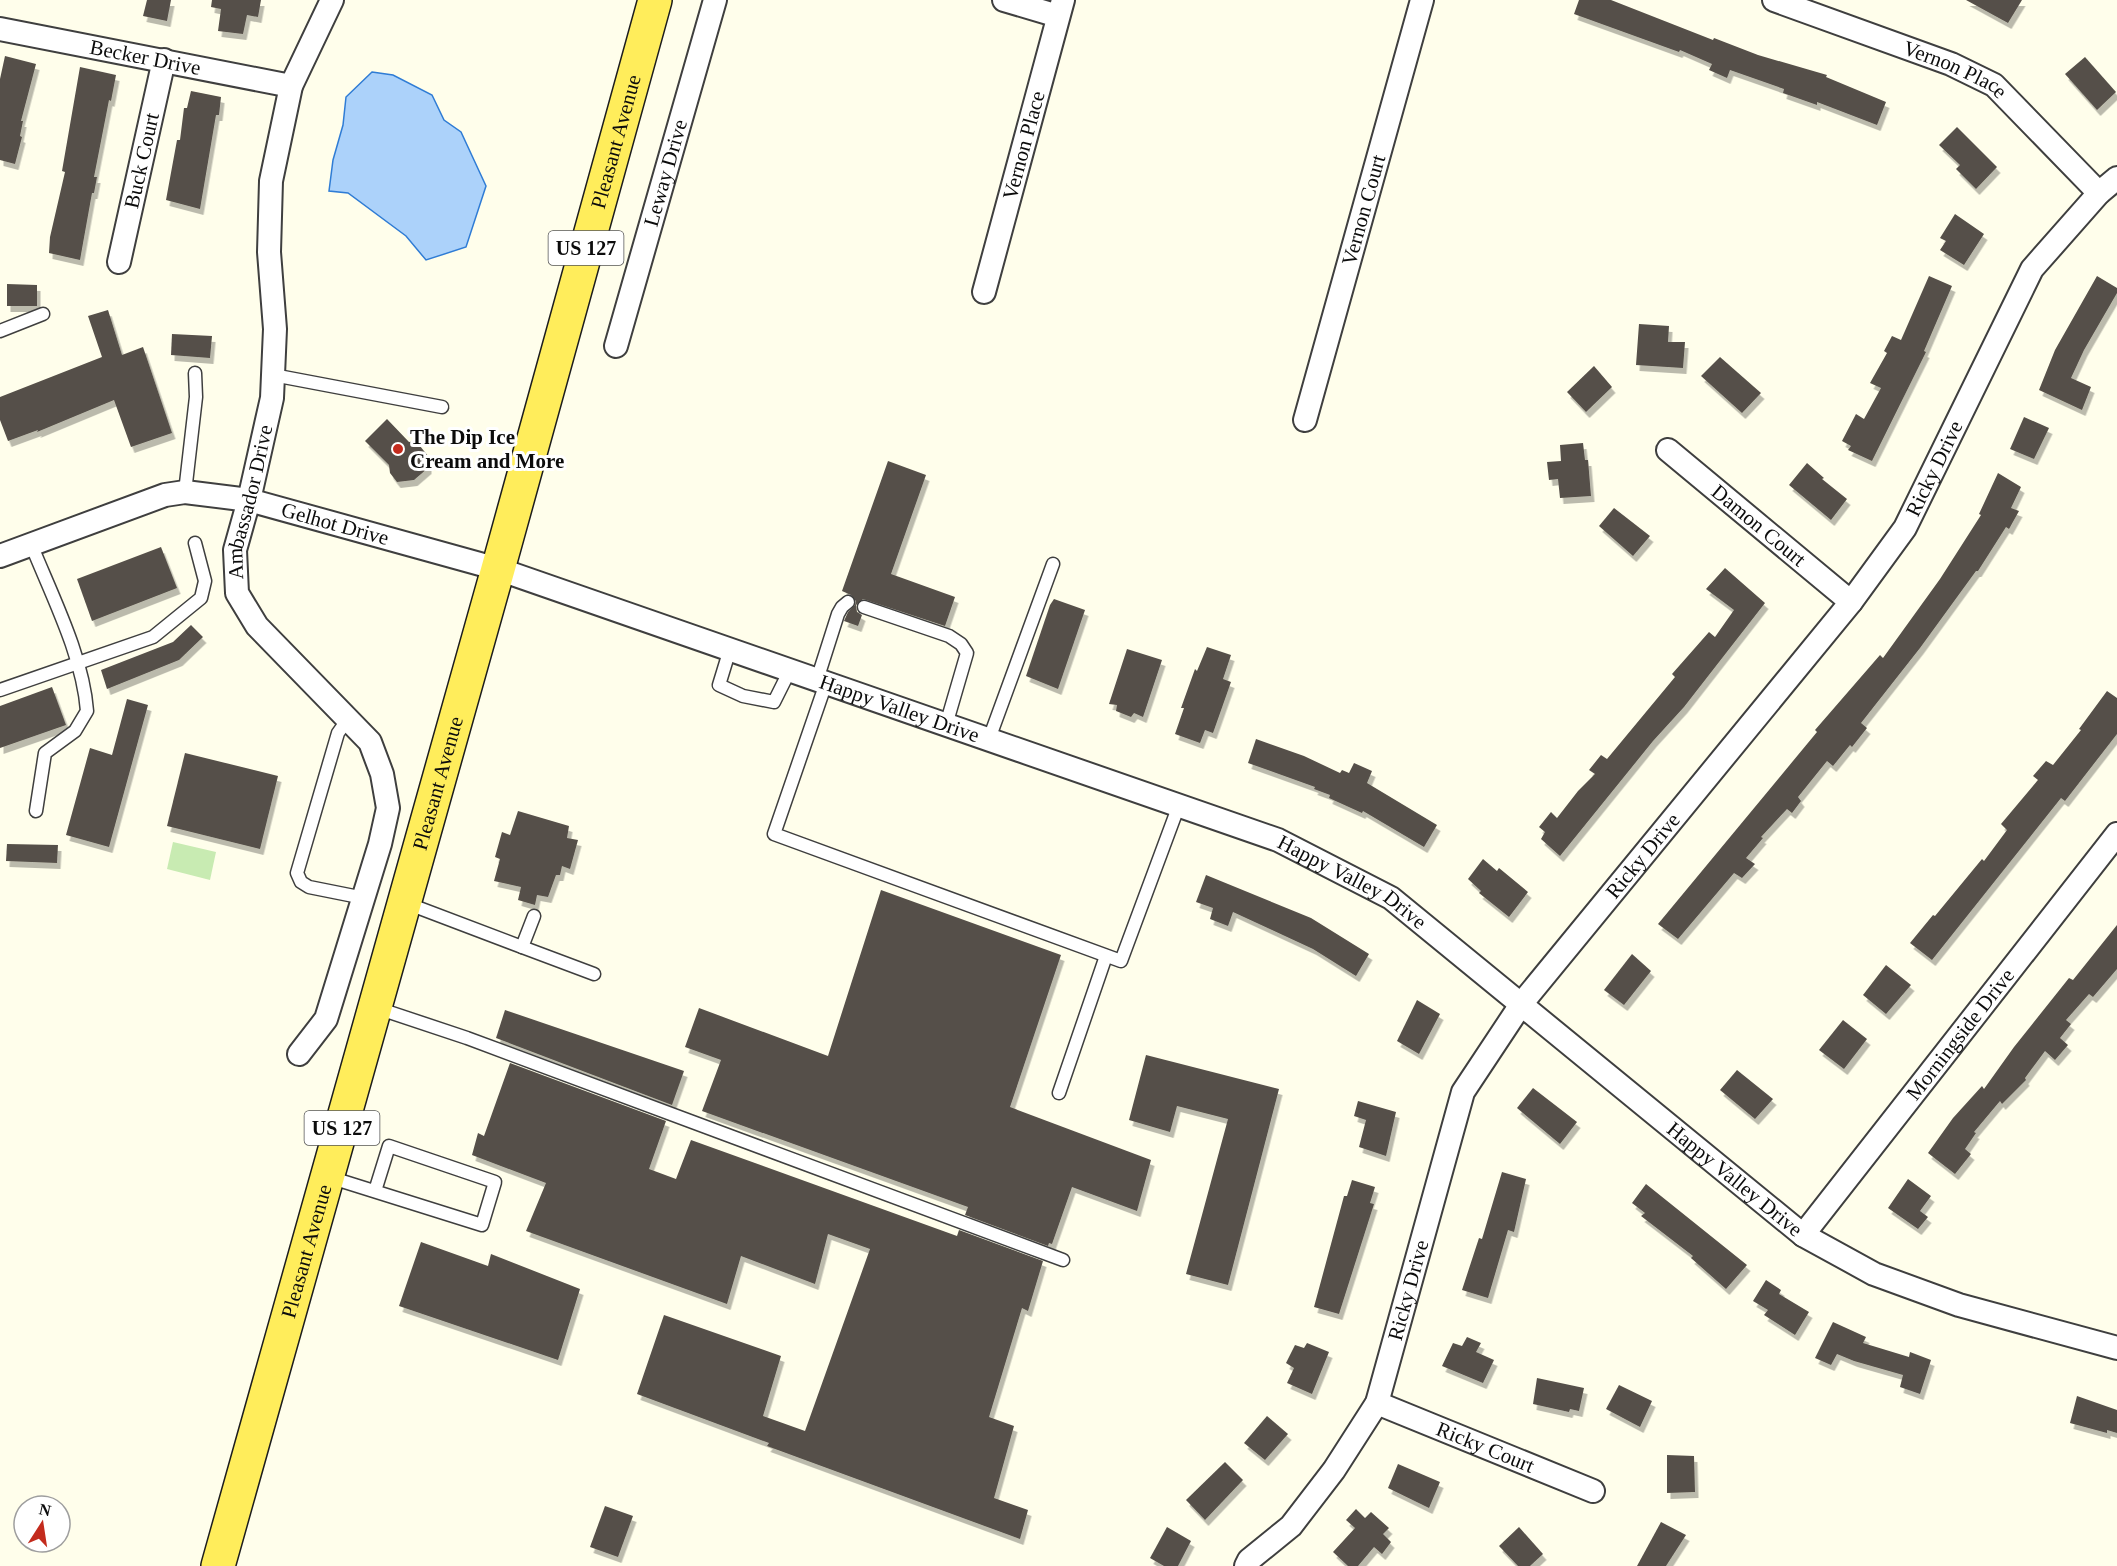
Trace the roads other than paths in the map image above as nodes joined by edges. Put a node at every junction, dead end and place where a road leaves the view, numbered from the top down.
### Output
1 (332, 0) edge
2 (655, 0) edge
3 (716, 0) edge
4 (1004, 0) edge
5 (1422, 0) edge
6 (1774, 0) edge
7 (1060, 8) edge
8 (0, 29) edge
9 (164, 60) junction
10 (291, 86) junction
11 (2117, 178) edge
12 (2099, 193) junction
13 (119, 262) dead end
14 (984, 292) dead end
15 (43, 314) dead end
16 (0, 332) edge
17 (616, 346) dead end
18 (195, 374) dead end
19 (273, 375) junction
20 (442, 406) dead end
21 (1305, 420) dead end
22 (1668, 450) dead end
23 (185, 492) junction
24 (249, 500) junction
25 (195, 543) dead end
26 (31, 544) junction
27 (0, 556) edge
28 (1053, 564) dead end
29 (498, 569) junction
30 (848, 602) dead end
31 (1851, 602) junction
32 (864, 607) dead end
33 (730, 649) junction
34 (77, 662) junction
35 (790, 670) junction
36 (822, 681) junction
37 (0, 690) edge
38 (348, 719) junction
39 (946, 725) junction
40 (989, 739) junction
41 (1179, 805) junction
42 (36, 810) dead end
43 (2117, 834) edge
44 (364, 898) junction
45 (405, 903) junction
46 (534, 916) dead end
47 (522, 947) junction
48 (1106, 956) junction
49 (594, 974) dead end
50 (1522, 1003) junction
51 (375, 1007) junction
52 (298, 1054) dead end
53 (1059, 1093) dead end
54 (328, 1177) junction
55 (375, 1191) junction
56 (1803, 1235) junction
57 (1063, 1260) dead end
58 (2117, 1348) edge
59 (1377, 1403) junction
60 (1593, 1491) dead end
61 (218, 1566) edge
62 (1246, 1566) edge

1 - 10 street, Ambassador Drive
2 - 29 main road, Pleasant Avenue / US 127
3 - 17 street, Leway Drive
4 - 7 street
5 - 21 street, Vernon Court
6 - 12 street, Vernon Place
7 - 14 street, Vernon Place
8 - 9 street, Becker Drive
9 - 10 street, Becker Drive
9 - 13 street, Buck Court
10 - 19 street, Ambassador Drive
11 - 12 street, Ricky Drive
12 - 31 street, Ricky Drive
15 - 16 lane
18 - 23 lane
19 - 20 lane
19 - 24 street, Ambassador Drive
22 - 31 street, Damon Court
23 - 24 street, Gelhot Drive
23 - 26 street, Gelhot Drive
24 - 29 street, Gelhot Drive
24 - 38 street, Ambassador Drive
25 - 34 lane
26 - 27 street, Gelhot Drive
26 - 34 lane
28 - 40 lane
29 - 33 street, Happy Valley Drive
29 - 45 main road, Pleasant Avenue / US 127
30 - 36 lane
31 - 50 street, Ricky Drive
32 - 39 lane
33 - 35 street, Happy Valley Drive
33 - 35 lane
34 - 37 lane
34 - 42 lane
35 - 36 street, Happy Valley Drive
36 - 39 street, Happy Valley Drive
36 - 48 lane
38 - 44 street, Ambassador Drive
38 - 44 lane
39 - 40 street, Happy Valley Drive
40 - 41 street, Happy Valley Drive
41 - 48 lane
41 - 50 street, Happy Valley Drive
43 - 56 street, Morningside Drive
44 - 52 street, Ambassador Drive
45 - 47 lane
45 - 51 main road, Pleasant Avenue / US 127
46 - 47 lane
47 - 49 lane
48 - 53 lane
50 - 56 street, Happy Valley Drive
50 - 59 street, Ricky Drive
51 - 54 main road, Pleasant Avenue / US 127
51 - 57 lane
54 - 55 lane
54 - 61 main road, Pleasant Avenue / US 127
55 - 55 lane
56 - 58 street, Happy Valley Drive
59 - 60 street, Ricky Court
59 - 62 street, Ricky Drive

